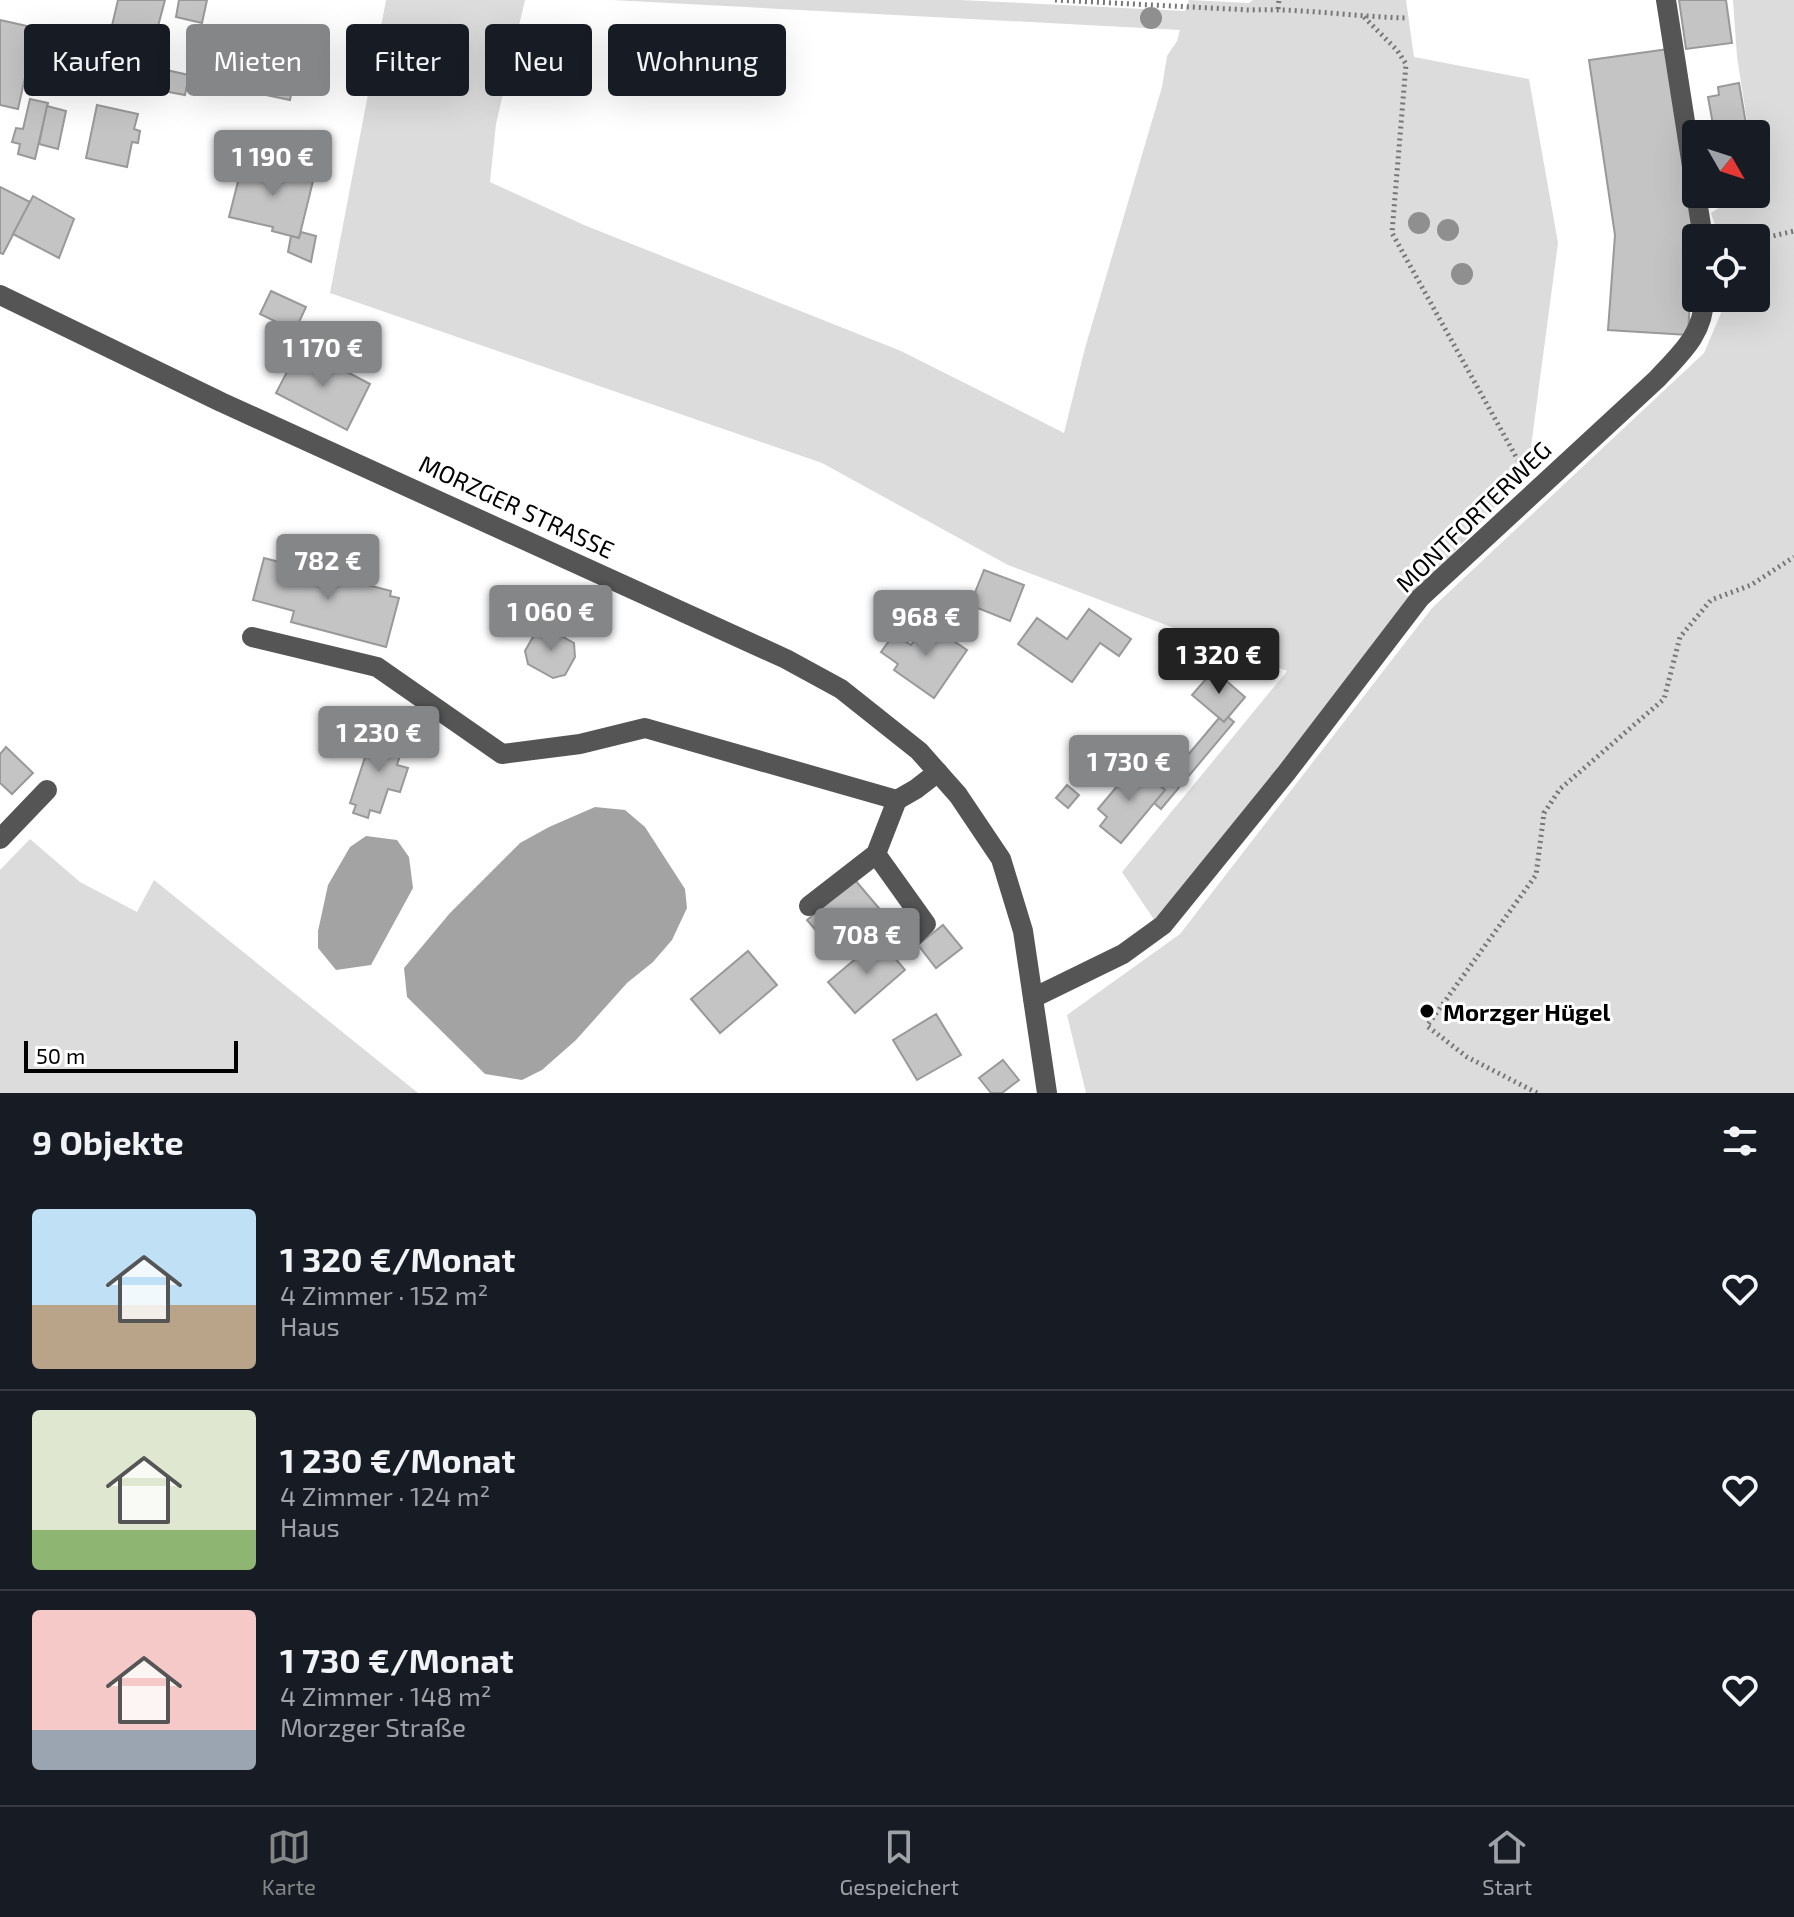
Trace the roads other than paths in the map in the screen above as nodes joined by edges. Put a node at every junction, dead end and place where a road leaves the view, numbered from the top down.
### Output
1 (1666, 0) edge
2 (1685, 120) edge
3 (0, 295) edge
4 (1702, 312) edge
5 (252, 637) dead end
6 (938, 772) junction
7 (47, 790) dead end
8 (897, 800) junction
9 (0, 839) edge
10 (876, 854) junction
11 (809, 906) dead end
12 (906, 944) dead end
13 (1033, 998) junction
14 (1047, 1093) edge

1 - 2 street
3 - 6 street, MORZGER STRASSE
4 - 13 street, MONTFORTERWEG
5 - 8 street
6 - 8 street
6 - 13 street, MORZGER STRASSE
7 - 9 street
8 - 10 street
10 - 11 street
10 - 12 street
13 - 14 street, MORZGER STRASSE

